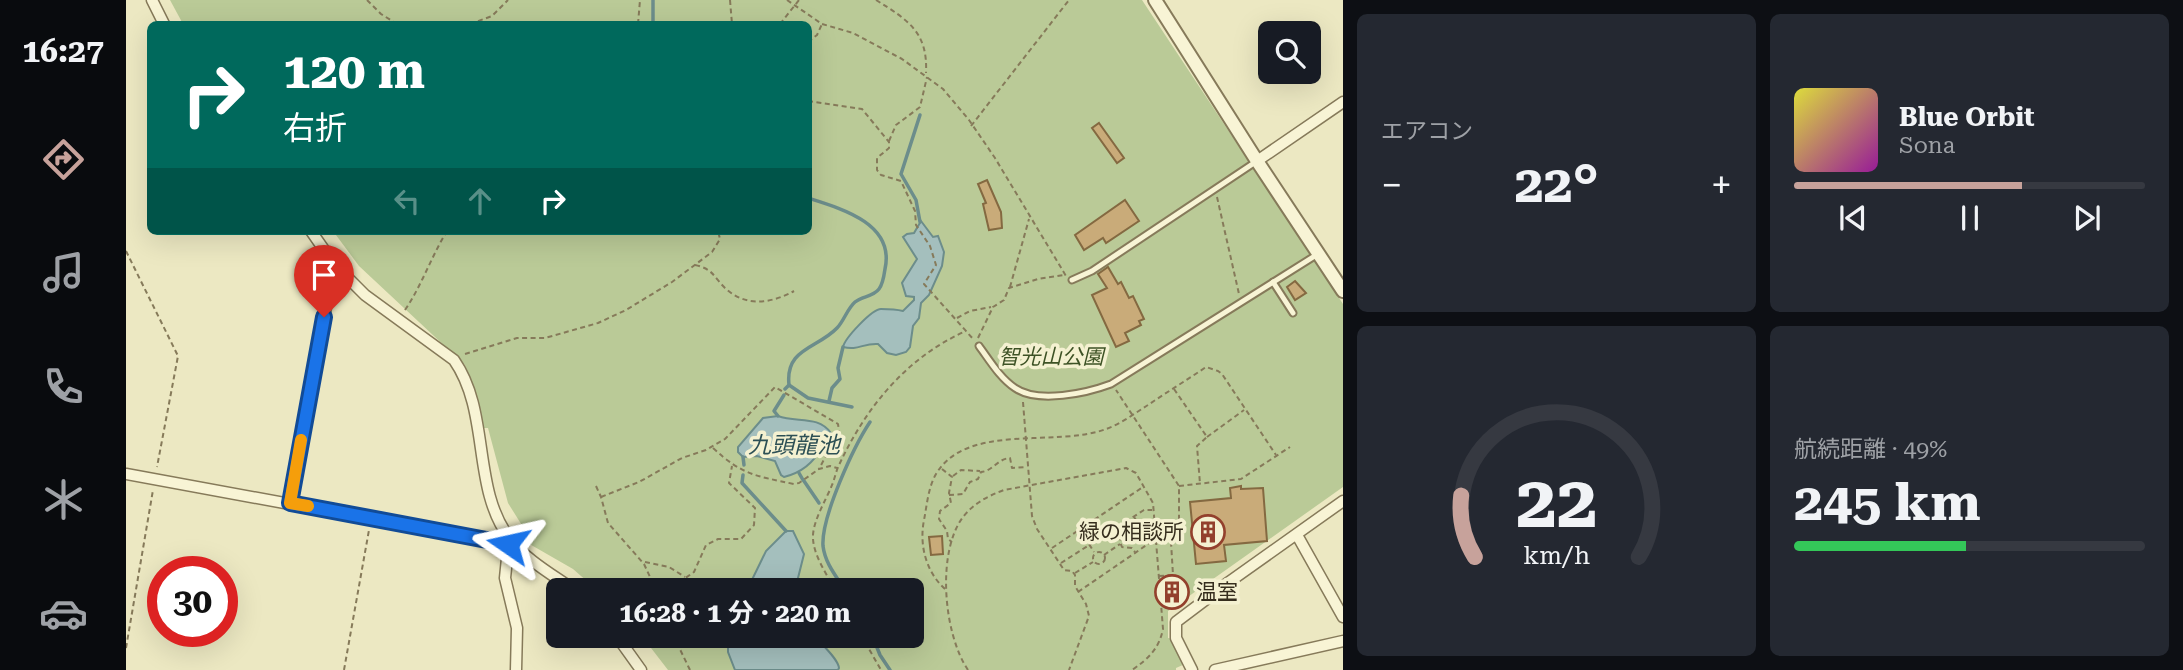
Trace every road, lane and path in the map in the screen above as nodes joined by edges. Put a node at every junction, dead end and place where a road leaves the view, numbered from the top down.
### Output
1 (152, 0) edge
2 (367, 0) edge
3 (508, 0) edge
4 (640, 0) edge
5 (730, 0) edge
6 (787, 0) edge
7 (799, 0) edge
8 (876, 0) edge
9 (1069, 0) edge
10 (1155, 0) edge
11 (795, 5) junction
12 (162, 21) edge
13 (392, 21) edge
14 (478, 21) edge
15 (638, 21) edge
16 (732, 21) edge
17 (782, 21) edge
18 (822, 24) junction
19 (812, 39) edge
20 (927, 75) junction
21 (812, 102) edge
22 (1343, 102) edge
23 (971, 126) junction
24 (889, 142) junction
25 (1257, 161) junction
26 (1215, 190) junction
27 (1030, 217) junction
28 (314, 235) edge
29 (444, 235) edge
30 (719, 235) edge
31 (126, 251) edge
32 (1318, 254) junction
33 (334, 264) junction
34 (694, 265) junction
35 (1065, 275) junction
36 (1072, 280) joint
37 (1273, 282) junction
38 (1009, 288) junction
39 (794, 291) dead end
40 (1343, 291) edge
41 (1241, 302) junction
42 (993, 307) junction
43 (1293, 313) dead end
44 (399, 319) junction
45 (956, 319) junction
46 (966, 331) junction
47 (979, 346) dead end
48 (454, 360) junction
49 (1111, 384) junction
50 (1173, 388) junction
51 (1021, 392) junction
52 (1245, 410) junction
53 (1133, 414) junction
54 (1207, 437) junction
55 (1024, 439) junction
56 (712, 447) junction
57 (1290, 447) dead end
58 (1276, 455) junction
59 (732, 466) junction
60 (1027, 467) junction
61 (837, 468) junction
62 (941, 468) junction
63 (819, 469) junction
64 (981, 472) junction
65 (126, 474) edge
66 (952, 477) junction
67 (155, 479) junction
68 (1200, 484) junction
69 (1028, 485) junction
70 (596, 486) dead end
71 (1144, 486) junction
72 (1179, 486) junction
73 (949, 495) junction
74 (601, 497) junction
75 (1343, 501) edge
76 (290, 503) junction
77 (1153, 510) junction
78 (1134, 517) junction
79 (371, 518) junction
80 (1118, 527) junction
81 (1080, 529) junction
82 (1297, 535) junction
83 (1171, 540) junction
84 (509, 541) junction
85 (1156, 541) junction
86 (952, 542) junction
87 (1151, 542) junction
88 (1090, 544) junction
89 (1121, 544) junction
90 (1051, 548) junction
91 (1135, 552) junction
92 (1095, 553) junction
93 (1104, 555) junction
94 (643, 562) junction
95 (1093, 562) junction
96 (1060, 563) junction
97 (1102, 564) junction
98 (1107, 572) junction
99 (1074, 574) junction
100 (1158, 576) junction
101 (558, 578) edge
102 (650, 578) edge
103 (686, 578) joint
104 (829, 578) edge
105 (946, 589) junction
106 (1078, 592) junction
107 (1343, 617) edge
108 (1343, 641) edge
109 (126, 648) edge
110 (625, 648) edge
111 (679, 648) edge
112 (868, 648) edge
113 (344, 670) edge
114 (516, 670) edge
115 (641, 670) edge
116 (690, 670) edge
117 (881, 670) edge
118 (968, 670) edge
119 (1069, 670) edge
120 (1132, 670) edge
121 (1192, 670) edge
122 (1215, 670) edge

1 - 12 street
2 - 13 path
3 - 14 path
4 - 15 path
5 - 16 path
6 - 11 path
7 - 11 path
8 - 20 path
9 - 23 path
10 - 25 street
11 - 17 path
11 - 18 path
18 - 19 path
18 - 20 path
20 - 23 path
20 - 24 path
21 - 24 path
22 - 25 street
23 - 27 path
24 - 45 path
25 - 26 lane
25 - 32 street
26 - 36 lane
26 - 41 path
27 - 35 path
27 - 38 path
28 - 33 street
29 - 44 path
30 - 34 path
31 - 67 path
32 - 37 lane
32 - 40 street
33 - 44 street
33 - 76 street
34 - 39 path
34 - 48 path
35 - 36 path
35 - 38 path
37 - 41 lane
37 - 43 lane
38 - 42 path
41 - 49 lane
42 - 45 path
42 - 46 path
44 - 48 street
45 - 46 path
46 - 61 path
47 - 51 lane
48 - 84 street
49 - 51 lane
49 - 53 path
50 - 52 path
50 - 53 path
50 - 54 path
51 - 55 path
52 - 54 path
52 - 58 path
53 - 55 path
53 - 72 path
54 - 68 path
55 - 60 path
55 - 62 path
56 - 59 path
56 - 63 path
56 - 74 path
57 - 58 path
58 - 68 path
59 - 63 path
59 - 103 path
60 - 64 path
60 - 69 path
61 - 63 path
61 - 104 path
62 - 66 path
62 - 105 path
64 - 66 path
64 - 73 path
65 - 67 street
66 - 73 path
67 - 76 street
67 - 109 path
68 - 72 path
69 - 71 path
69 - 86 path
69 - 90 path
70 - 74 path
71 - 77 path
71 - 81 path
72 - 83 path
73 - 86 path
74 - 94 path
75 - 82 street
76 - 79 street
77 - 78 path
77 - 85 path
78 - 80 path
78 - 87 path
79 - 84 street
79 - 113 path
80 - 88 path
80 - 89 path
81 - 88 path
81 - 90 path
82 - 107 street
82 - 121 street
83 - 85 path
83 - 100 path
84 - 101 street
84 - 114 street
85 - 87 path
85 - 100 path
86 - 105 path
87 - 91 path
88 - 92 path
88 - 96 path
89 - 91 path
89 - 93 path
90 - 96 path
91 - 98 path
92 - 93 path
92 - 95 path
93 - 97 path
94 - 102 path
94 - 103 path
95 - 97 path
95 - 99 path
96 - 99 path
97 - 98 path
98 - 106 path
99 - 106 path
100 - 120 path
105 - 118 path
106 - 119 path
108 - 122 street
110 - 115 street
111 - 116 path
112 - 117 path

